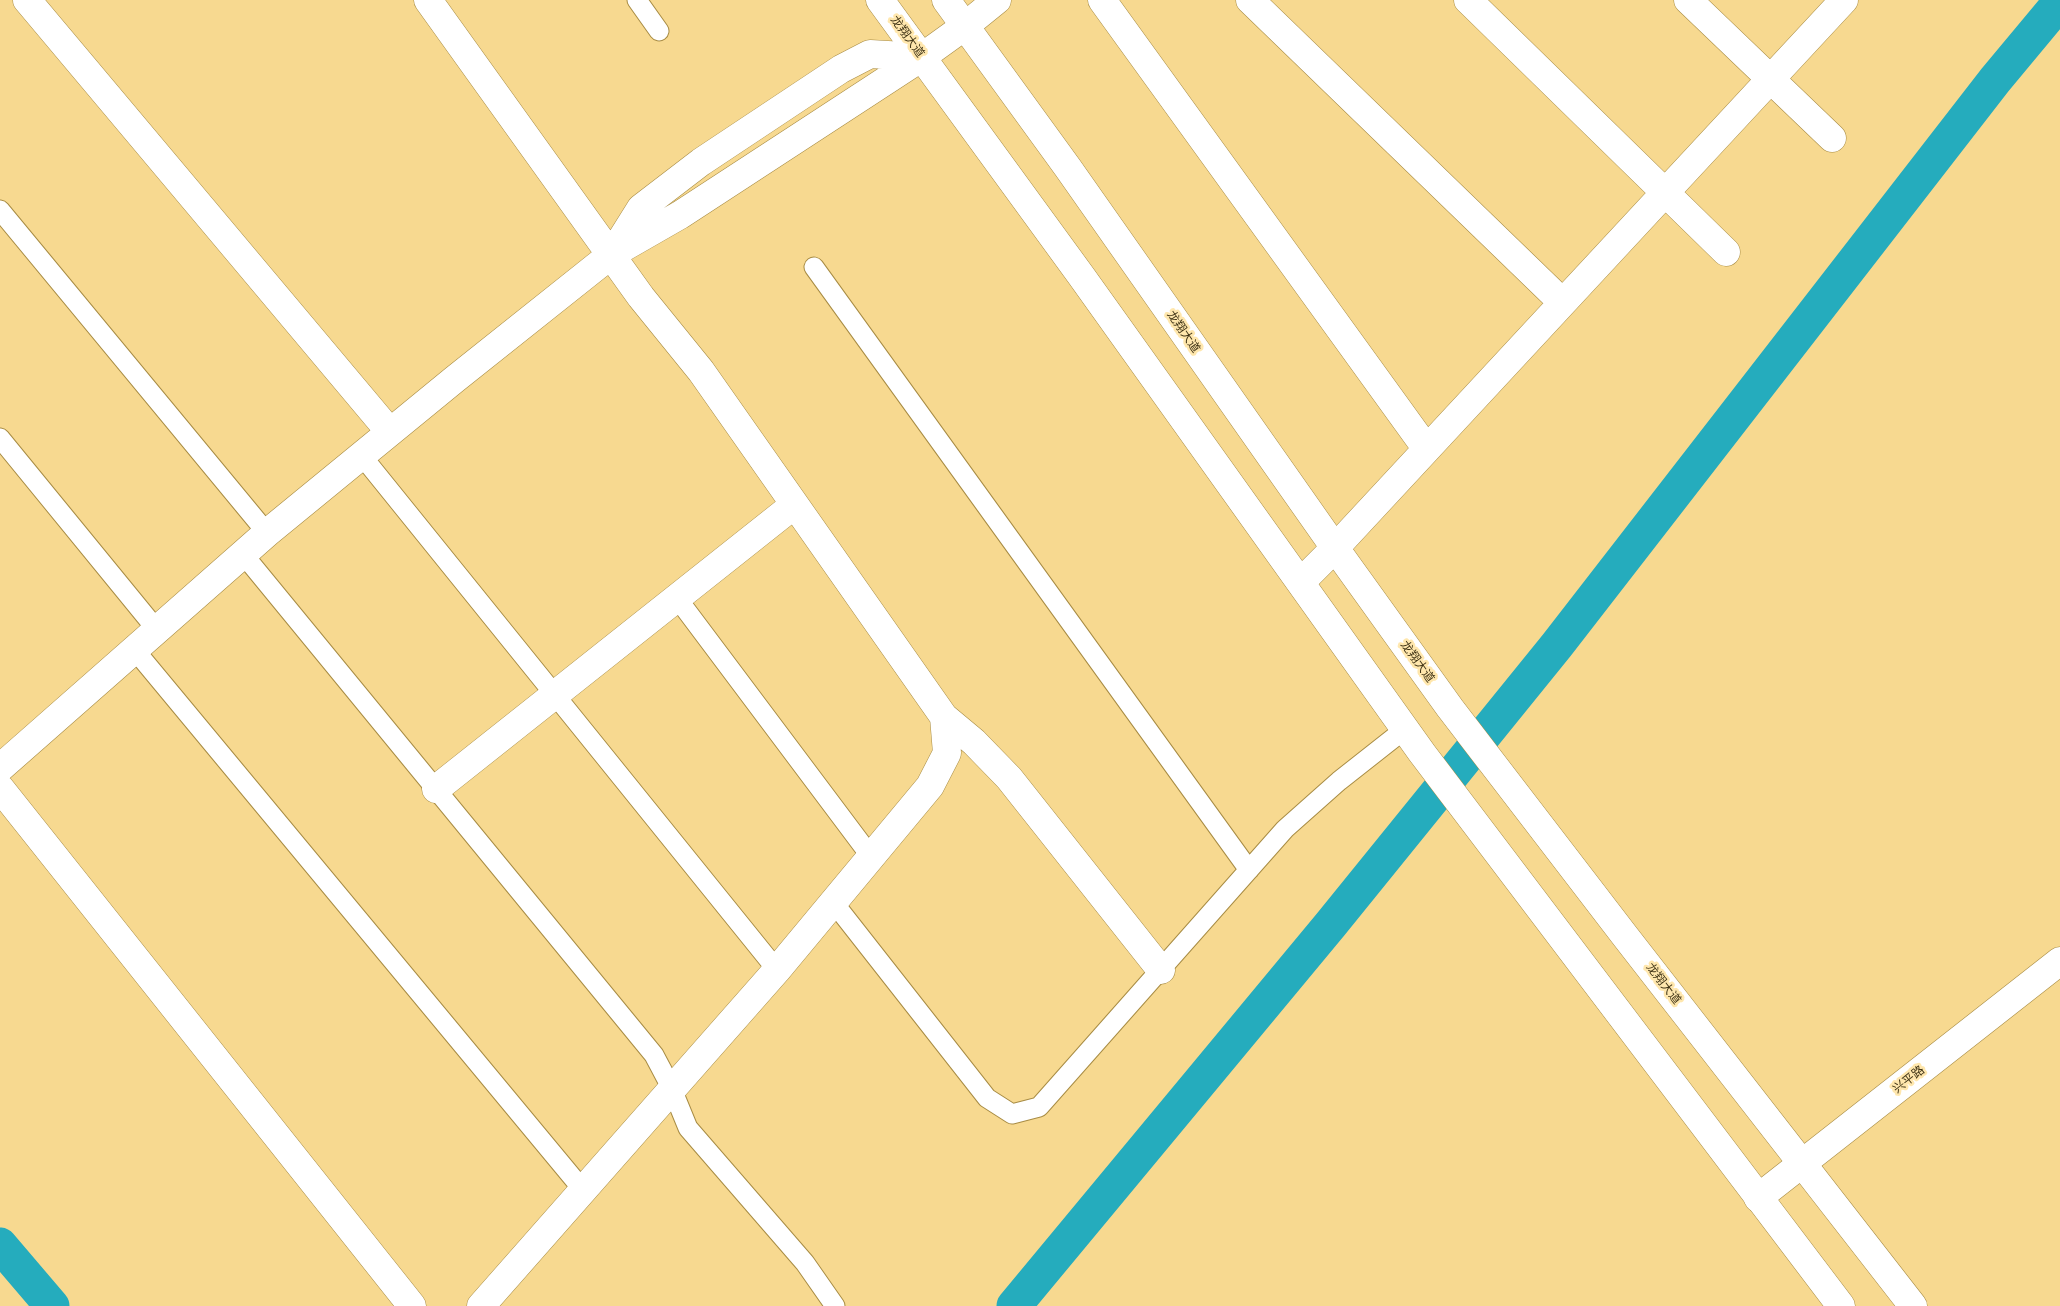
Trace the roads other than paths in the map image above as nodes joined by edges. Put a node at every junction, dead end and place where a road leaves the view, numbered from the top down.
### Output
1 (27, 0) edge
2 (428, 0) edge
3 (636, 0) edge
4 (880, 0) edge
5 (946, 0) edge
6 (997, 0) edge
7 (1102, 0) edge
8 (1250, 0) edge
9 (1468, 0) edge
10 (1688, 0) edge
11 (1844, 0) edge
12 (964, 26) junction
13 (659, 31) dead end
14 (922, 57) junction
15 (1770, 79) junction
16 (1832, 138) dead end
17 (1665, 192) junction
18 (0, 210) edge
19 (1726, 252) dead end
20 (612, 254) junction
21 (814, 268) dead end
22 (1562, 302) junction
23 (390, 432) junction
24 (0, 438) edge
25 (1426, 448) junction
26 (362, 456) junction
27 (794, 505) junction
28 (266, 533) junction
29 (1335, 548) junction
30 (243, 554) junction
31 (1301, 582) junction
32 (677, 598) junction
33 (157, 630) junction
34 (134, 650) junction
35 (555, 695) junction
36 (944, 717) junction
37 (1405, 729) junction
38 (0, 768) edge
39 (0, 788) edge
40 (436, 789) junction
41 (872, 858) junction
42 (1249, 870) junction
43 (834, 903) junction
44 (2060, 961) edge
45 (777, 970) junction
46 (1161, 970) junction
47 (672, 1089) junction
48 (1802, 1163) junction
49 (583, 1190) junction
50 (1758, 1198) junction
51 (412, 1306) edge
52 (481, 1306) edge
53 (835, 1306) edge
54 (1841, 1306) edge
55 (1913, 1306) edge

1 - 23 street
2 - 20 street
3 - 13 lane
4 - 14 street, 龙翔大道
5 - 12 street, 龙翔大道
6 - 12 street
7 - 25 street
8 - 22 street
9 - 17 street
10 - 15 street
11 - 15 street
12 - 14 street
12 - 29 street, 龙翔大道
14 - 20 street
14 - 31 street, 龙翔大道
15 - 16 street
15 - 17 street
17 - 19 street
17 - 22 street
18 - 28 lane
20 - 23 street
20 - 27 street
21 - 42 lane
22 - 25 street
23 - 26 street
24 - 33 lane
25 - 29 street
26 - 28 street
26 - 35 lane
27 - 32 street
27 - 36 street
28 - 30 street
29 - 31 street
29 - 48 street, 龙翔大道
30 - 33 street
30 - 40 lane
31 - 37 street, 龙翔大道
32 - 35 street
32 - 41 lane
33 - 34 street
34 - 38 street
34 - 49 lane
35 - 40 street
35 - 45 lane
36 - 41 street
36 - 46 street
37 - 42 lane
37 - 50 street, 龙翔大道
39 - 51 street
40 - 47 lane
41 - 43 street
42 - 46 lane
43 - 45 street
43 - 46 lane
44 - 48 street, 兴平路
45 - 47 street
47 - 49 street
47 - 53 lane
48 - 50 street, 兴平路
48 - 55 street, 龙翔大道
49 - 52 street
50 - 54 street, 龙翔大道

